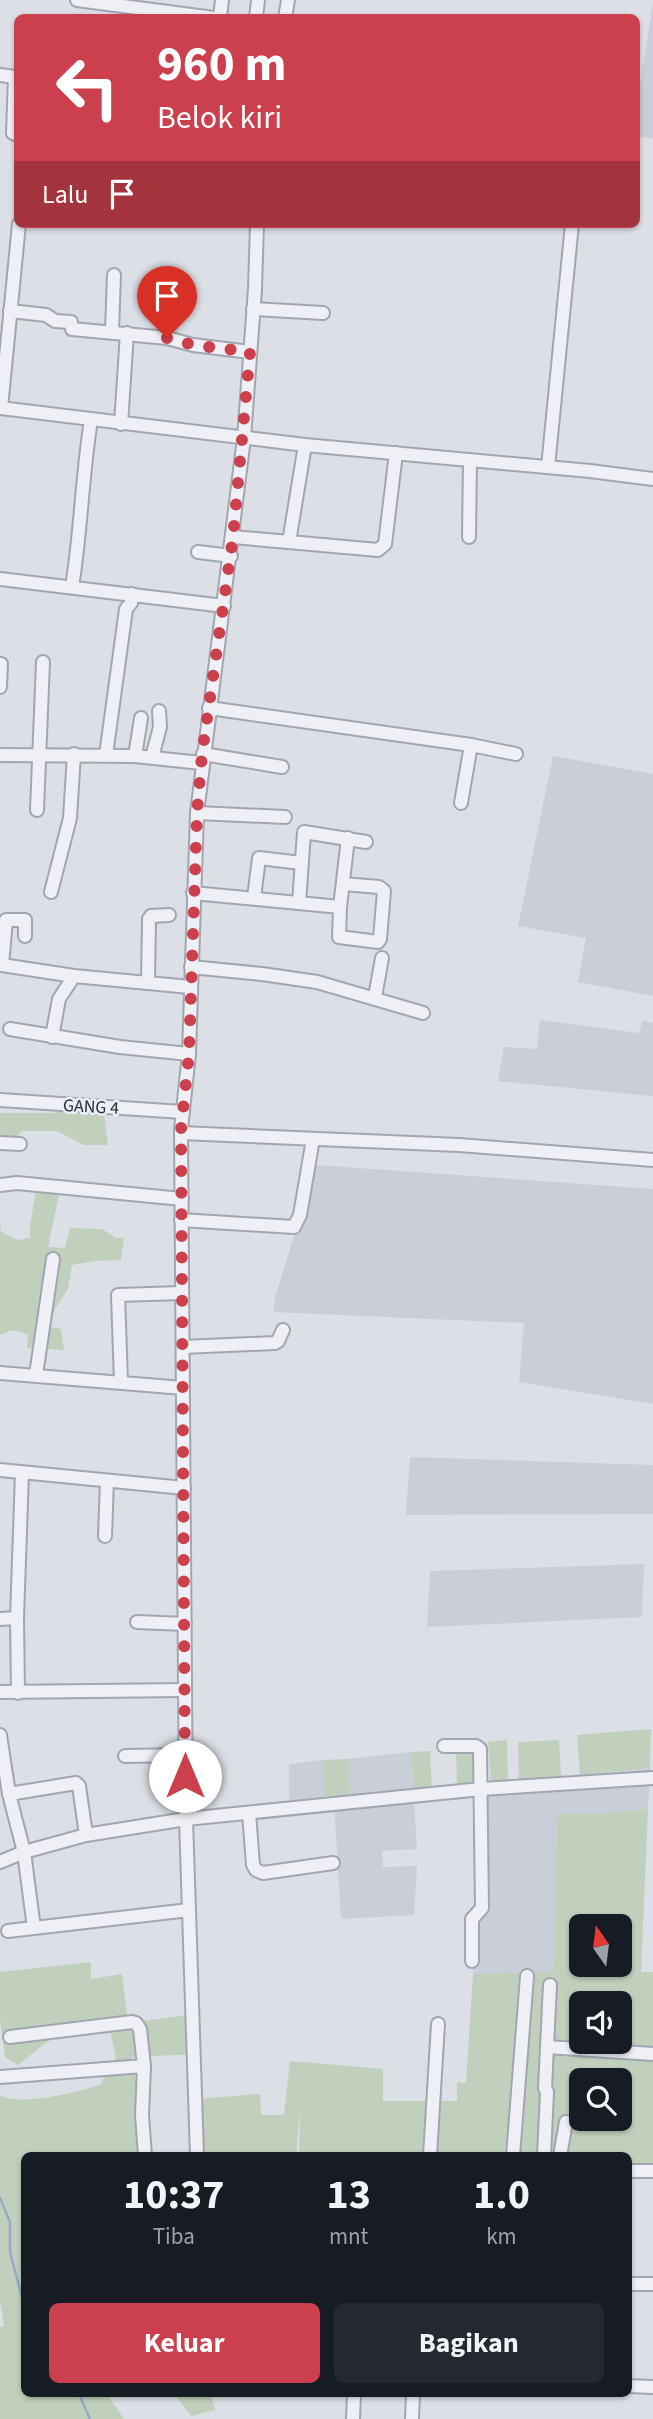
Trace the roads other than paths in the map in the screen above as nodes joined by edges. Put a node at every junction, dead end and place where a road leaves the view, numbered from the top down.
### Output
1 (77, 0) edge
2 (83, 0) edge
3 (132, 4) edge
4 (191, 14) edge
5 (14, 105) edge
6 (14, 133) edge
7 (19, 228) edge
8 (257, 228) edge
9 (572, 228) edge
10 (114, 275) dead end
11 (253, 309) junction
12 (10, 311) junction
13 (323, 313) dead end
14 (112, 331) junction
15 (127, 333) junction
16 (250, 352) junction
17 (0, 408) edge
18 (91, 420) junction
19 (121, 424) junction
20 (244, 438) junction
21 (305, 445) junction
22 (396, 453) junction
23 (470, 460) junction
24 (548, 467) junction
25 (653, 479) edge
26 (233, 537) junction
27 (469, 537) dead end
28 (289, 542) junction
29 (198, 552) dead end
30 (231, 556) junction
31 (0, 579) edge
32 (72, 587) junction
33 (132, 594) junction
34 (224, 606) junction
35 (43, 662) dead end
36 (1, 664) edge
37 (0, 687) edge
38 (209, 708) junction
39 (159, 711) dead end
40 (141, 718) dead end
41 (471, 745) junction
42 (39, 753) junction
43 (74, 754) junction
44 (516, 754) dead end
45 (0, 755) edge
46 (106, 755) junction
47 (135, 756) junction
48 (152, 757) junction
49 (202, 759) junction
50 (282, 767) dead end
51 (461, 803) dead end
52 (37, 810) dead end
53 (197, 813) junction
54 (285, 817) dead end
55 (348, 838) junction
56 (366, 842) dead end
57 (302, 863) junction
58 (343, 884) junction
59 (51, 892) dead end
60 (193, 893) junction
61 (254, 898) junction
62 (299, 903) junction
63 (340, 907) junction
64 (169, 915) dead end
65 (25, 936) dead end
66 (382, 958) dead end
67 (191, 967) junction
68 (74, 976) junction
69 (148, 981) junction
70 (190, 987) junction
71 (375, 997) junction
72 (424, 1013) dead end
73 (10, 1029) dead end
74 (52, 1037) junction
75 (189, 1054) junction
76 (0, 1100) edge
77 (182, 1123) junction
78 (313, 1139) junction
79 (0, 1143) edge
80 (20, 1144) dead end
81 (653, 1160) edge
82 (0, 1185) edge
83 (182, 1199) junction
84 (181, 1220) junction
85 (53, 1259) dead end
86 (182, 1293) junction
87 (283, 1330) dead end
88 (183, 1347) junction
89 (0, 1373) edge
90 (36, 1375) junction
91 (121, 1382) junction
92 (183, 1388) junction
93 (0, 1470) edge
94 (23, 1473) junction
95 (107, 1481) junction
96 (184, 1488) junction
97 (105, 1536) dead end
98 (17, 1618) junction
99 (0, 1619) edge
100 (137, 1622) dead end
101 (184, 1623) junction
102 (185, 1690) junction
103 (0, 1692) edge
104 (18, 1693) junction
105 (0, 1735) edge
106 (444, 1746) dead end
107 (185, 1755) junction
108 (125, 1756) dead end
109 (3, 1774) edge
110 (653, 1779) edge
111 (481, 1789) junction
112 (9, 1794) junction
113 (250, 1813) junction
114 (186, 1819) junction
115 (86, 1835) junction
116 (24, 1852) junction
117 (0, 1862) edge
118 (333, 1863) dead end
119 (190, 1910) junction
120 (34, 1928) junction
121 (8, 1931) dead end
122 (472, 1961) dead end
123 (527, 1976) dead end
124 (550, 1985) dead end
125 (438, 2024) dead end
126 (10, 2037) dead end
127 (547, 2047) junction
128 (653, 2054) edge
129 (144, 2066) junction
130 (0, 2077) edge
131 (566, 2122) dead end
132 (145, 2152) edge
133 (197, 2152) edge
134 (430, 2152) edge
135 (513, 2152) edge
136 (544, 2152) edge
137 (561, 2152) edge
138 (632, 2171) edge
139 (653, 2171) edge
140 (632, 2284) edge
141 (653, 2284) edge
142 (632, 2386) edge
143 (653, 2387) edge
144 (354, 2397) edge
145 (413, 2397) edge
146 (353, 2419) edge
147 (412, 2419) edge

1 - 2 street
2 - 3 street
3 - 4 street
5 - 6 street
7 - 12 street
8 - 11 street
9 - 24 street
10 - 14 street
11 - 13 street
11 - 16 street
12 - 14 street
12 - 17 street
14 - 15 street
15 - 16 street
15 - 19 street
16 - 20 street
17 - 18 street
18 - 19 street
18 - 32 street
19 - 20 street
20 - 21 street
20 - 26 street
21 - 22 street
21 - 28 street
22 - 23 street
22 - 28 street
23 - 24 street
23 - 27 street
24 - 25 street
26 - 28 street
26 - 30 street
29 - 30 street
30 - 34 street
31 - 32 street
32 - 33 street
33 - 34 street
33 - 46 street
34 - 38 street
35 - 42 street
36 - 37 street
38 - 41 street
38 - 49 street
39 - 48 street
40 - 47 street
41 - 44 street
41 - 51 street
42 - 43 street
42 - 45 street
42 - 52 street
43 - 46 street
43 - 59 street
46 - 47 street
47 - 48 street
48 - 49 street
49 - 50 street
49 - 53 street
53 - 54 street
53 - 60 street
55 - 56 street
55 - 57 street
55 - 58 street
57 - 61 street
57 - 62 street
58 - 63 street
58 - 63 street
60 - 61 street
60 - 67 street
61 - 62 street
62 - 63 street
64 - 69 street
65 - 68 street
66 - 71 street
67 - 70 street
67 - 71 street
68 - 69 street
68 - 74 street
69 - 70 street
70 - 75 street
71 - 72 street
73 - 74 street
74 - 75 street
75 - 77 street
76 - 77 street, GANG 4
77 - 78 street, GANG 4
77 - 83 street
78 - 81 street, GANG 4
78 - 84 street
79 - 80 street
82 - 83 street
83 - 84 street
84 - 86 street
85 - 90 street
86 - 88 street
86 - 91 street
87 - 88 street
88 - 92 street
89 - 90 street
90 - 91 street
91 - 92 street
92 - 96 street
93 - 94 street
94 - 95 street
94 - 98 street
95 - 96 street
95 - 97 street
96 - 101 street
98 - 99 street
98 - 104 street
100 - 101 street
101 - 102 street
102 - 104 street
102 - 107 street
103 - 104 street
105 - 109 street
106 - 111 street
107 - 108 street
107 - 114 street
109 - 112 street
110 - 111 street
111 - 113 street
111 - 122 street
112 - 115 street
112 - 116 street
113 - 114 street
113 - 118 street
114 - 115 street
114 - 119 street
115 - 116 street
116 - 117 street
116 - 120 street
119 - 120 street
119 - 133 street
120 - 121 street
123 - 135 street
124 - 127 street
125 - 134 street
126 - 129 street
127 - 128 street
127 - 136 street
129 - 130 street
129 - 132 street
131 - 137 street
138 - 139 street
140 - 141 street
142 - 143 street
144 - 146 street
145 - 147 street

